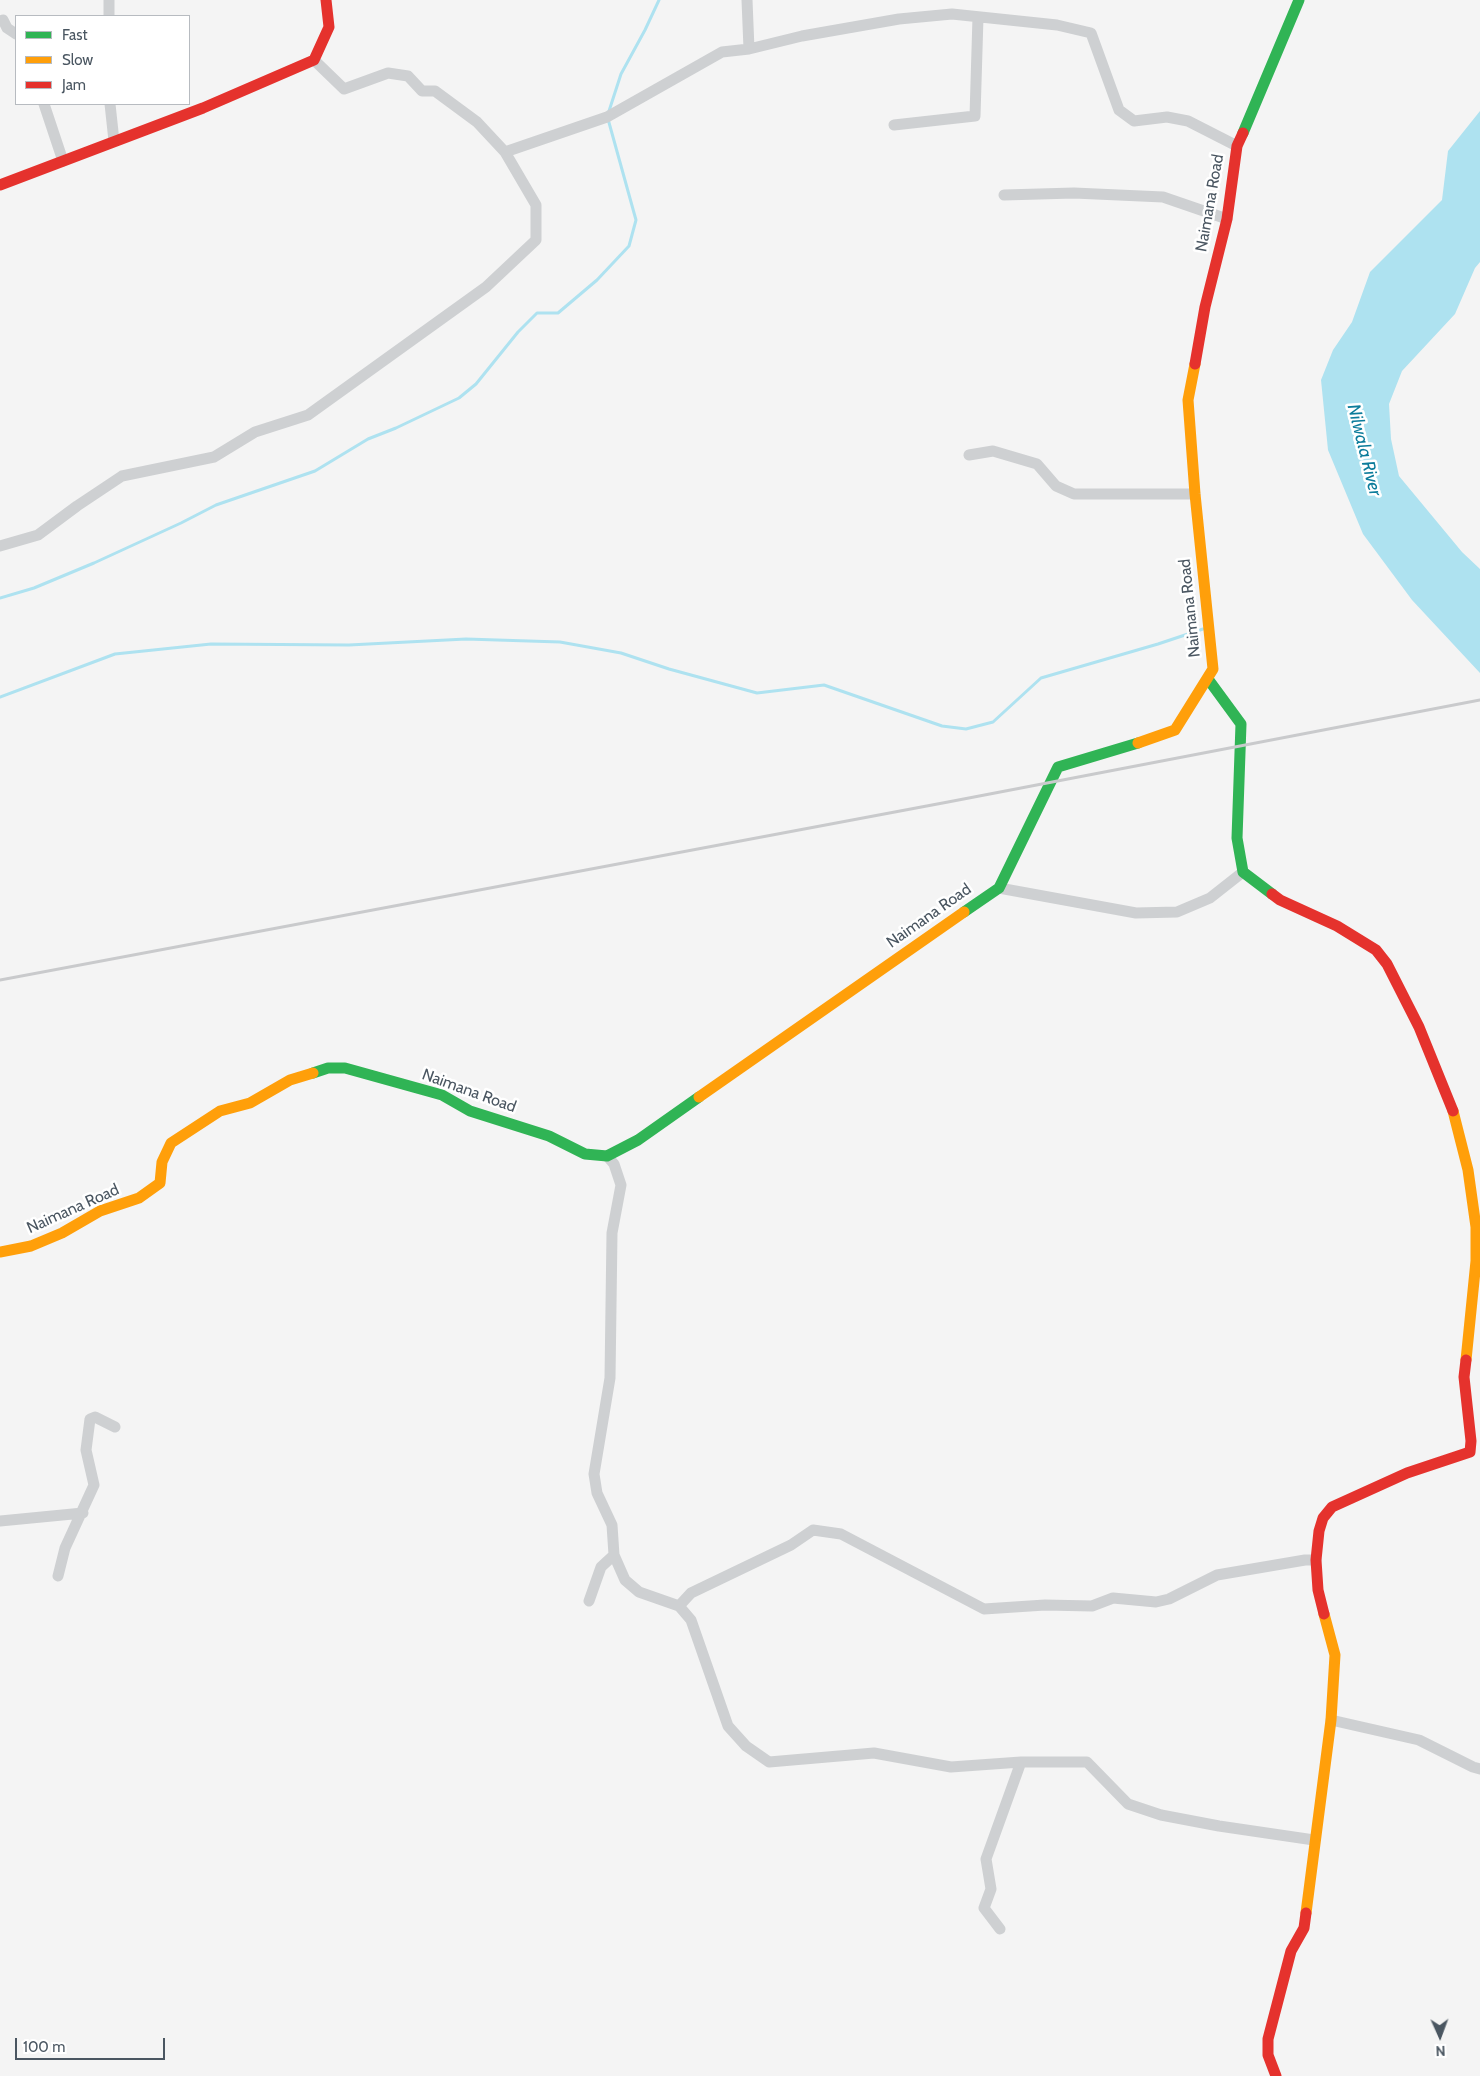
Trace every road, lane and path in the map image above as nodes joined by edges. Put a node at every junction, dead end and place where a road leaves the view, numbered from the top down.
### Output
1 (109, 0) edge
2 (326, 0) edge
3 (747, 0) edge
4 (1299, 0) edge
5 (109, 15) edge
6 (978, 17) junction
7 (0, 21) edge
8 (15, 33) edge
9 (750, 49) junction
10 (314, 60) junction
11 (44, 105) edge
12 (110, 105) edge
13 (894, 125) dead end
14 (114, 141) junction
15 (1237, 146) junction
16 (505, 152) junction
17 (63, 161) junction
18 (0, 184) edge
19 (1004, 195) dead end
20 (1227, 219) junction
21 (969, 454) dead end
22 (1195, 494) junction
23 (0, 546) edge
24 (1208, 679) junction
25 (1243, 872) junction
26 (998, 888) junction
27 (607, 1156) junction
28 (0, 1252) edge
29 (115, 1427) dead end
30 (1475, 1451) edge
31 (83, 1513) junction
32 (0, 1521) edge
33 (614, 1554) junction
34 (1316, 1560) junction
35 (58, 1576) dead end
36 (588, 1601) dead end
37 (678, 1606) junction
38 (1331, 1720) junction
39 (1021, 1762) junction
40 (1480, 1769) edge
41 (1314, 1840) junction
42 (1000, 1929) dead end
43 (1276, 2076) edge

1 - 5 street
2 - 10 street
3 - 9 street
4 - 15 street, Naimana Road
6 - 9 street
6 - 13 street
6 - 15 street
7 - 8 street
9 - 16 street
10 - 14 street
10 - 16 street
11 - 17 street
12 - 14 street
14 - 17 street
15 - 20 street, Naimana Road
16 - 23 street
17 - 18 street
19 - 20 street
20 - 22 street, Naimana Road
21 - 22 street
22 - 24 street, Naimana Road
24 - 25 street
24 - 26 street, Naimana Road
25 - 26 street
25 - 30 street
26 - 27 street, Naimana Road
27 - 28 street, Naimana Road
27 - 33 street
29 - 31 street
30 - 34 street
31 - 32 street
31 - 35 street
33 - 36 street
33 - 37 street
34 - 37 street
34 - 38 street
37 - 39 street
38 - 40 street
38 - 41 street
39 - 41 street
39 - 42 street
41 - 43 street

